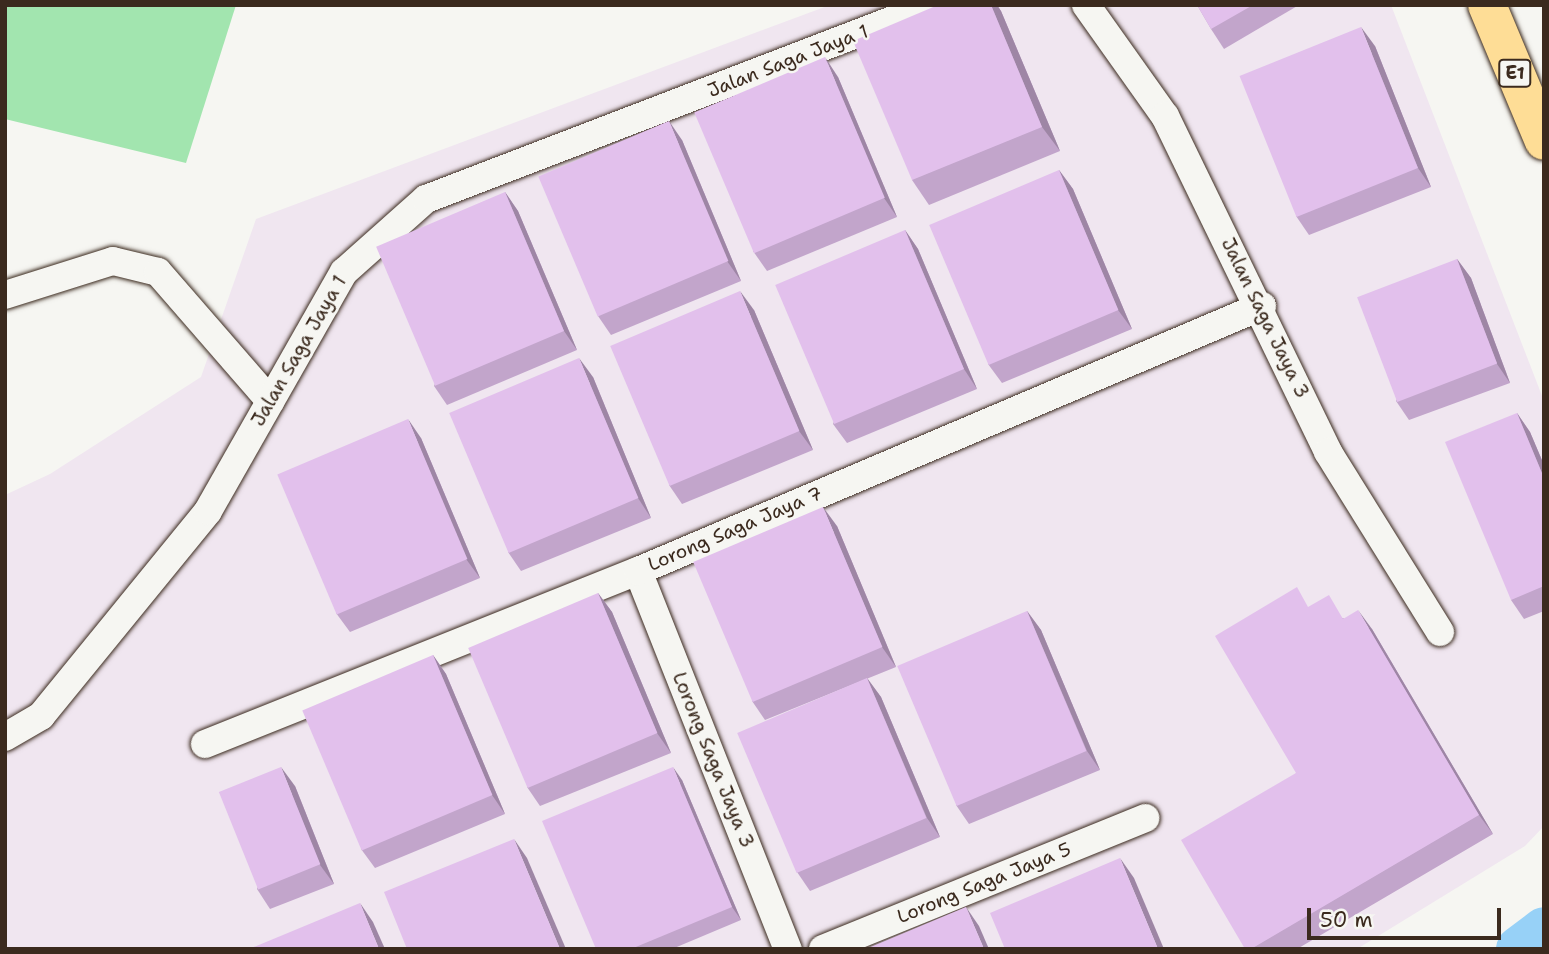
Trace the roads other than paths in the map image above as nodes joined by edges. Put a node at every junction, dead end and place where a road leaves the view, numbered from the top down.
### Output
1 (932, 5) edge
2 (1087, 5) edge
3 (1487, 5) edge
4 (1544, 141) edge
5 (5, 295) edge
6 (1262, 306) junction
7 (270, 401) junction
8 (638, 571) junction
9 (1440, 632) dead end
10 (5, 737) edge
11 (205, 744) dead end
12 (1145, 818) dead end
13 (788, 949) edge
14 (823, 949) edge

1 - 7 street, Jalan Saga Jaya 1
2 - 6 street, Jalan Saga Jaya 3
3 - 4 highway, E1
5 - 7 street
6 - 8 street, Lorong Saga Jaya 7
6 - 9 street, Jalan Saga Jaya 3
7 - 10 street, Jalan Saga Jaya 1
8 - 11 street, Lorong Saga Jaya 7
8 - 13 street, Lorong Saga Jaya 3
12 - 14 street, Lorong Saga Jaya 5

